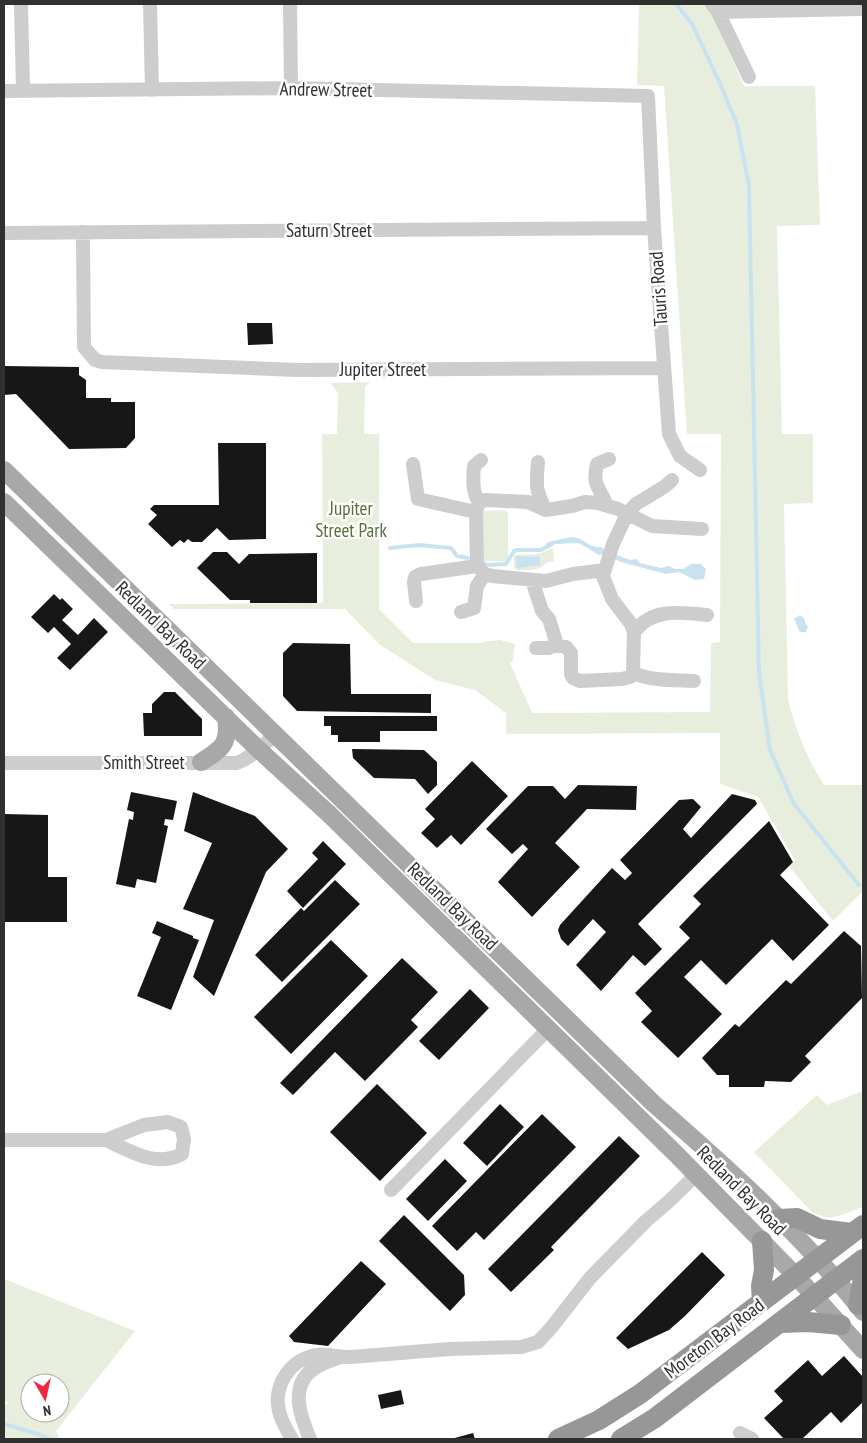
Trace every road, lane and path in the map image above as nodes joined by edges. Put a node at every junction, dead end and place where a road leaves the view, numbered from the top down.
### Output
1 (21, 4) edge
2 (150, 4) edge
3 (290, 4) edge
4 (715, 8) edge
5 (863, 9) edge
6 (750, 77) dead end
7 (291, 88) junction
8 (152, 90) junction
9 (4, 91) edge
10 (23, 91) junction
11 (648, 96) joint
12 (654, 228) junction
13 (82, 232) junction
14 (4, 233) edge
15 (664, 368) junction
16 (609, 459) dead end
17 (481, 460) dead end
18 (538, 462) dead end
19 (413, 464) dead end
20 (4, 470) edge
21 (700, 470) dead end
22 (672, 480) dead end
23 (536, 484) junction
24 (596, 487) junction
25 (4, 502) edge
26 (521, 502) junction
27 (585, 502) junction
28 (606, 504) junction
29 (478, 507) junction
30 (546, 510) junction
31 (627, 514) junction
32 (702, 529) dead end
33 (481, 570) junction
34 (605, 570) junction
35 (532, 580) junction
36 (416, 601) dead end
37 (461, 612) dead end
38 (707, 615) dead end
39 (634, 632) junction
40 (557, 645) junction
41 (536, 648) dead end
42 (633, 673) junction
43 (694, 681) dead end
44 (226, 718) junction
45 (275, 735) junction
46 (258, 749) junction
47 (201, 762) junction
48 (4, 763) edge
49 (562, 1015) junction
50 (548, 1029) junction
51 (4, 1140) edge
52 (106, 1140) junction
53 (696, 1175) junction
54 (391, 1190) dead end
55 (778, 1220) junction
56 (858, 1229) edge
57 (762, 1241) junction
58 (863, 1259) edge
59 (817, 1260) junction
60 (796, 1276) junction
61 (863, 1278) edge
62 (836, 1280) junction
63 (815, 1295) junction
64 (762, 1302) junction
65 (860, 1309) edge
66 (781, 1322) junction
67 (841, 1325) junction
68 (863, 1350) edge
69 (338, 1358) junction
70 (630, 1436) edge
71 (292, 1439) edge
72 (310, 1439) edge
73 (558, 1439) edge

1 - 10 street
2 - 8 street
3 - 7 street
4 - 5 street
4 - 6 street
7 - 8 street, Andrew Street
7 - 11 street, Andrew Street
8 - 10 street, Andrew Street
9 - 10 street, Andrew Street
11 - 12 street, Tauris Road
12 - 13 street, Saturn Street
12 - 15 street, Tauris Road
13 - 14 street, Saturn Street
13 - 15 street, Jupiter Street
15 - 21 street, Tauris Road
16 - 24 street
17 - 29 street
18 - 23 street
19 - 29 street
20 - 45 main road, Redland Bay Road
22 - 31 street
23 - 26 street
23 - 30 street
24 - 27 street
24 - 28 street
25 - 44 main road, Redland Bay Road
26 - 29 street
26 - 30 street
27 - 28 street
27 - 30 street
28 - 31 street
29 - 33 street
31 - 32 street
31 - 34 street
33 - 35 street
33 - 36 street
33 - 37 street
34 - 35 street
34 - 39 street
35 - 40 street
38 - 39 street
39 - 42 street
40 - 41 street
40 - 42 street
42 - 43 street
44 - 46 main road, Redland Bay Road
44 - 47 main road
45 - 46 street, Smith Street
45 - 49 main road, Redland Bay Road
46 - 47 street, Smith Street
46 - 50 main road, Redland Bay Road
47 - 48 street, Smith Street
49 - 50 main road
49 - 55 main road, Redland Bay Road
50 - 53 main road, Redland Bay Road
50 - 54 street
51 - 52 street
52 - 52 street
53 - 57 main road, Redland Bay Road
53 - 69 street
55 - 56 highway
55 - 59 main road, Redland Bay Road
56 - 59 highway, Moreton Bay Road
57 - 60 main road, Redland Bay Road
57 - 64 highway
58 - 62 highway, Moreton Bay Road
59 - 60 highway, Moreton Bay Road
59 - 62 main road, Redland Bay Road
60 - 63 main road, Redland Bay Road
60 - 64 highway, Moreton Bay Road
61 - 65 highway
62 - 63 highway, Moreton Bay Road
62 - 65 main road, Redland Bay Road
63 - 66 highway, Moreton Bay Road
63 - 67 main road, Redland Bay Road
64 - 73 highway, Moreton Bay Road
66 - 67 highway
66 - 70 highway, Moreton Bay Road
67 - 68 main road, Redland Bay Road
69 - 71 street
69 - 72 street

